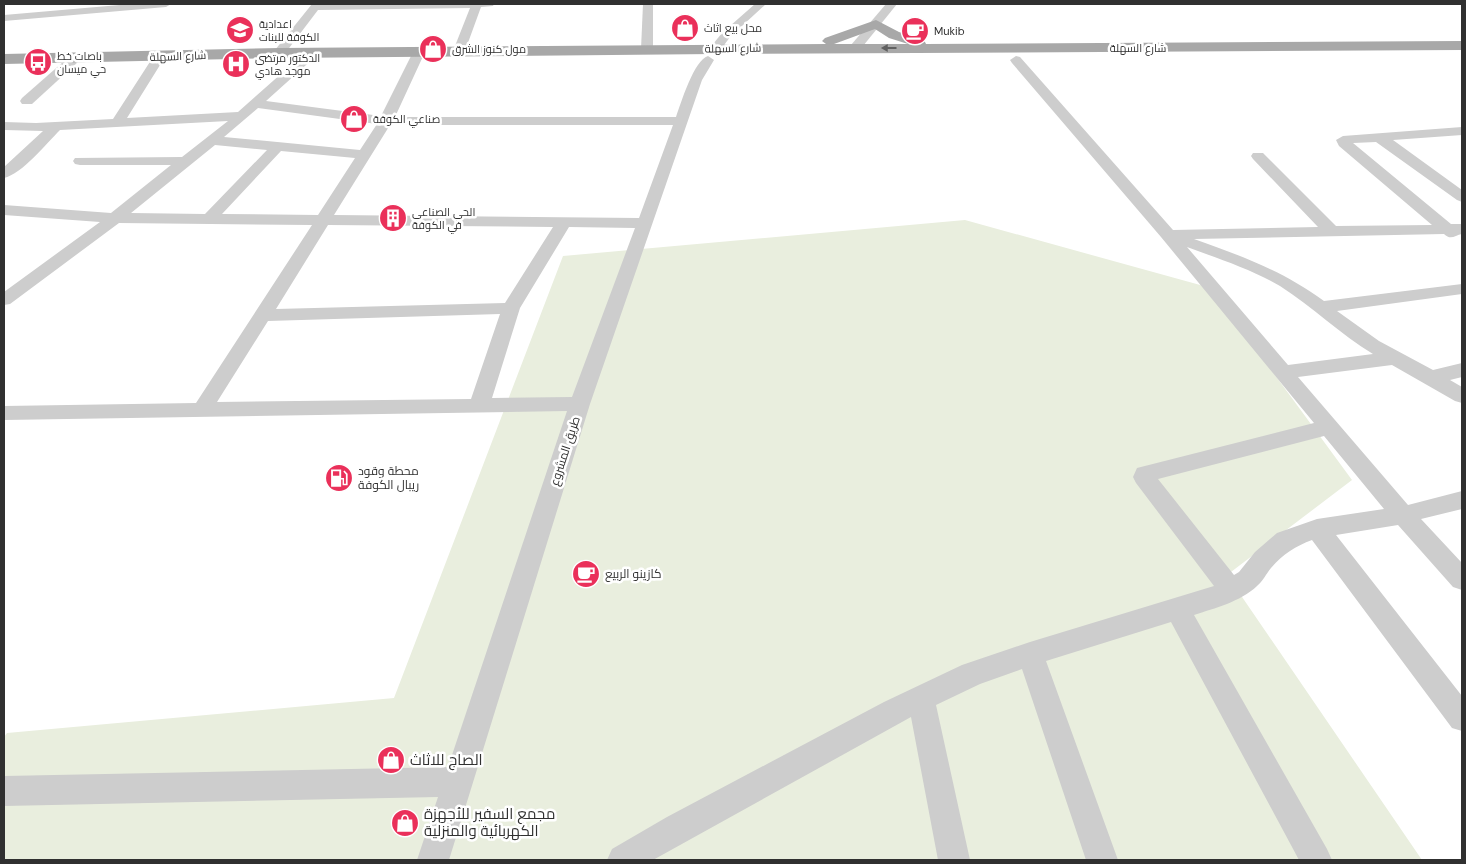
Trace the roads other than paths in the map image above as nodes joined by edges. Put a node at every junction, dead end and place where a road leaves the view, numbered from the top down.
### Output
1 (166, 4) edge
2 (471, 4) edge
3 (478, 4) edge
4 (489, 4) edge
5 (648, 4) edge
6 (762, 4) edge
7 (892, 4) edge
8 (316, 5) edge
9 (4, 18) edge
10 (876, 24) junction
11 (1462, 46) edge
12 (801, 48) junction
13 (856, 48) junction
14 (947, 48) junction
15 (647, 50) junction
16 (459, 51) junction
17 (419, 52) junction
18 (279, 53) junction
19 (312, 53) junction
20 (711, 54) junction
21 (1462, 56) edge
22 (159, 57) junction
23 (76, 58) junction
24 (4, 59) edge
25 (1016, 60) junction
26 (27, 101) dead end
27 (255, 104) junction
28 (242, 116) junction
29 (386, 121) junction
30 (682, 121) junction
31 (118, 122) junction
32 (56, 126) junction
33 (5, 128) edge
34 (1462, 131) edge
35 (1379, 137) junction
36 (212, 140) junction
37 (278, 147) junction
38 (365, 155) junction
39 (1258, 156) dead end
40 (80, 161) dead end
41 (186, 161) junction
42 (4, 174) edge
43 (1462, 197) edge
44 (4, 210) edge
45 (115, 218) junction
46 (209, 219) junction
47 (323, 220) junction
48 (564, 222) junction
49 (645, 223) junction
50 (1455, 229) edge
51 (1332, 232) junction
52 (1167, 234) junction
53 (1462, 241) edge
54 (1462, 289) edge
55 (5, 298) edge
56 (1322, 307) junction
57 (511, 308) junction
58 (263, 315) junction
59 (1393, 358) junction
60 (1462, 370) edge
61 (1282, 372) junction
62 (1433, 377) junction
63 (1462, 396) edge
64 (580, 404) junction
65 (480, 406) junction
66 (202, 410) junction
67 (4, 413) edge
68 (1329, 427) junction
69 (1462, 500) edge
70 (1403, 515) junction
71 (1317, 528) junction
72 (1462, 580) edge
73 (1231, 590) junction
74 (1177, 609) junction
75 (1030, 654) junction
76 (921, 698) junction
77 (1462, 718) edge
78 (459, 782) junction
79 (4, 791) edge
80 (433, 860) edge
81 (623, 860) edge
82 (954, 860) edge
83 (1102, 860) edge
84 (1316, 860) edge

1 - 9 street
2 - 3 street
2 - 8 street
3 - 4 street
3 - 16 street
5 - 15 street
6 - 20 street, طريق المشروع
7 - 10 street
8 - 18 street
10 - 12 main road
10 - 13 street
10 - 14 main road
11 - 14 main road, شارع السهلة
12 - 13 main road, شارع السهلة
12 - 20 main road, شارع السهلة
14 -> 13 main road, شارع السهلة
15 - 16 main road, شارع السهلة
15 - 20 main road, شارع السهلة
16 - 17 main road, شارع السهلة
17 - 19 main road, شارع السهلة
17 - 29 street
18 - 19 main road, شارع السهلة
18 - 22 main road, شارع السهلة
19 - 27 street
20 - 25 main road, شارع السهلة
20 - 30 street, طريق المشروع
21 - 25 main road, شارع السهلة
22 - 23 main road, شارع السهلة
22 - 31 street
23 - 24 main road, شارع السهلة
23 - 26 street
25 - 52 street
27 - 28 street
27 - 29 street
28 - 31 street
28 - 36 street
29 - 30 street
29 - 38 street
30 - 49 street, طريق المشروع
31 - 32 street
32 - 33 street
32 - 42 street
34 - 35 street
35 - 43 street
35 - 50 street
36 - 37 street
36 - 41 street
37 - 38 street
37 - 46 street
38 - 47 street
39 - 51 street
40 - 41 street
41 - 45 street
44 - 45 street
45 - 46 street
45 - 55 street
46 - 47 street
47 - 48 street
47 - 58 street
48 - 49 street
48 - 57 street
49 - 64 street, طريق المشروع
50 - 51 street
50 - 53 street
51 - 52 street
52 - 56 street
52 - 61 street
54 - 56 street
56 - 59 street
57 - 58 street
57 - 65 street
58 - 66 street
59 - 61 street
59 - 62 street
60 - 62 street
61 - 68 street
62 - 63 street
64 - 65 street
64 - 78 street, طريق المشروع
65 - 66 street
66 - 67 street
68 - 70 street
68 - 73 street
69 - 70 street
70 - 71 street
70 - 72 street
71 - 73 street
71 - 77 street
73 - 74 street
74 - 75 street
74 - 84 street
75 - 76 street
75 - 83 street
76 - 81 street
76 - 82 street
78 - 79 street
78 - 80 street, طريق المشروع

